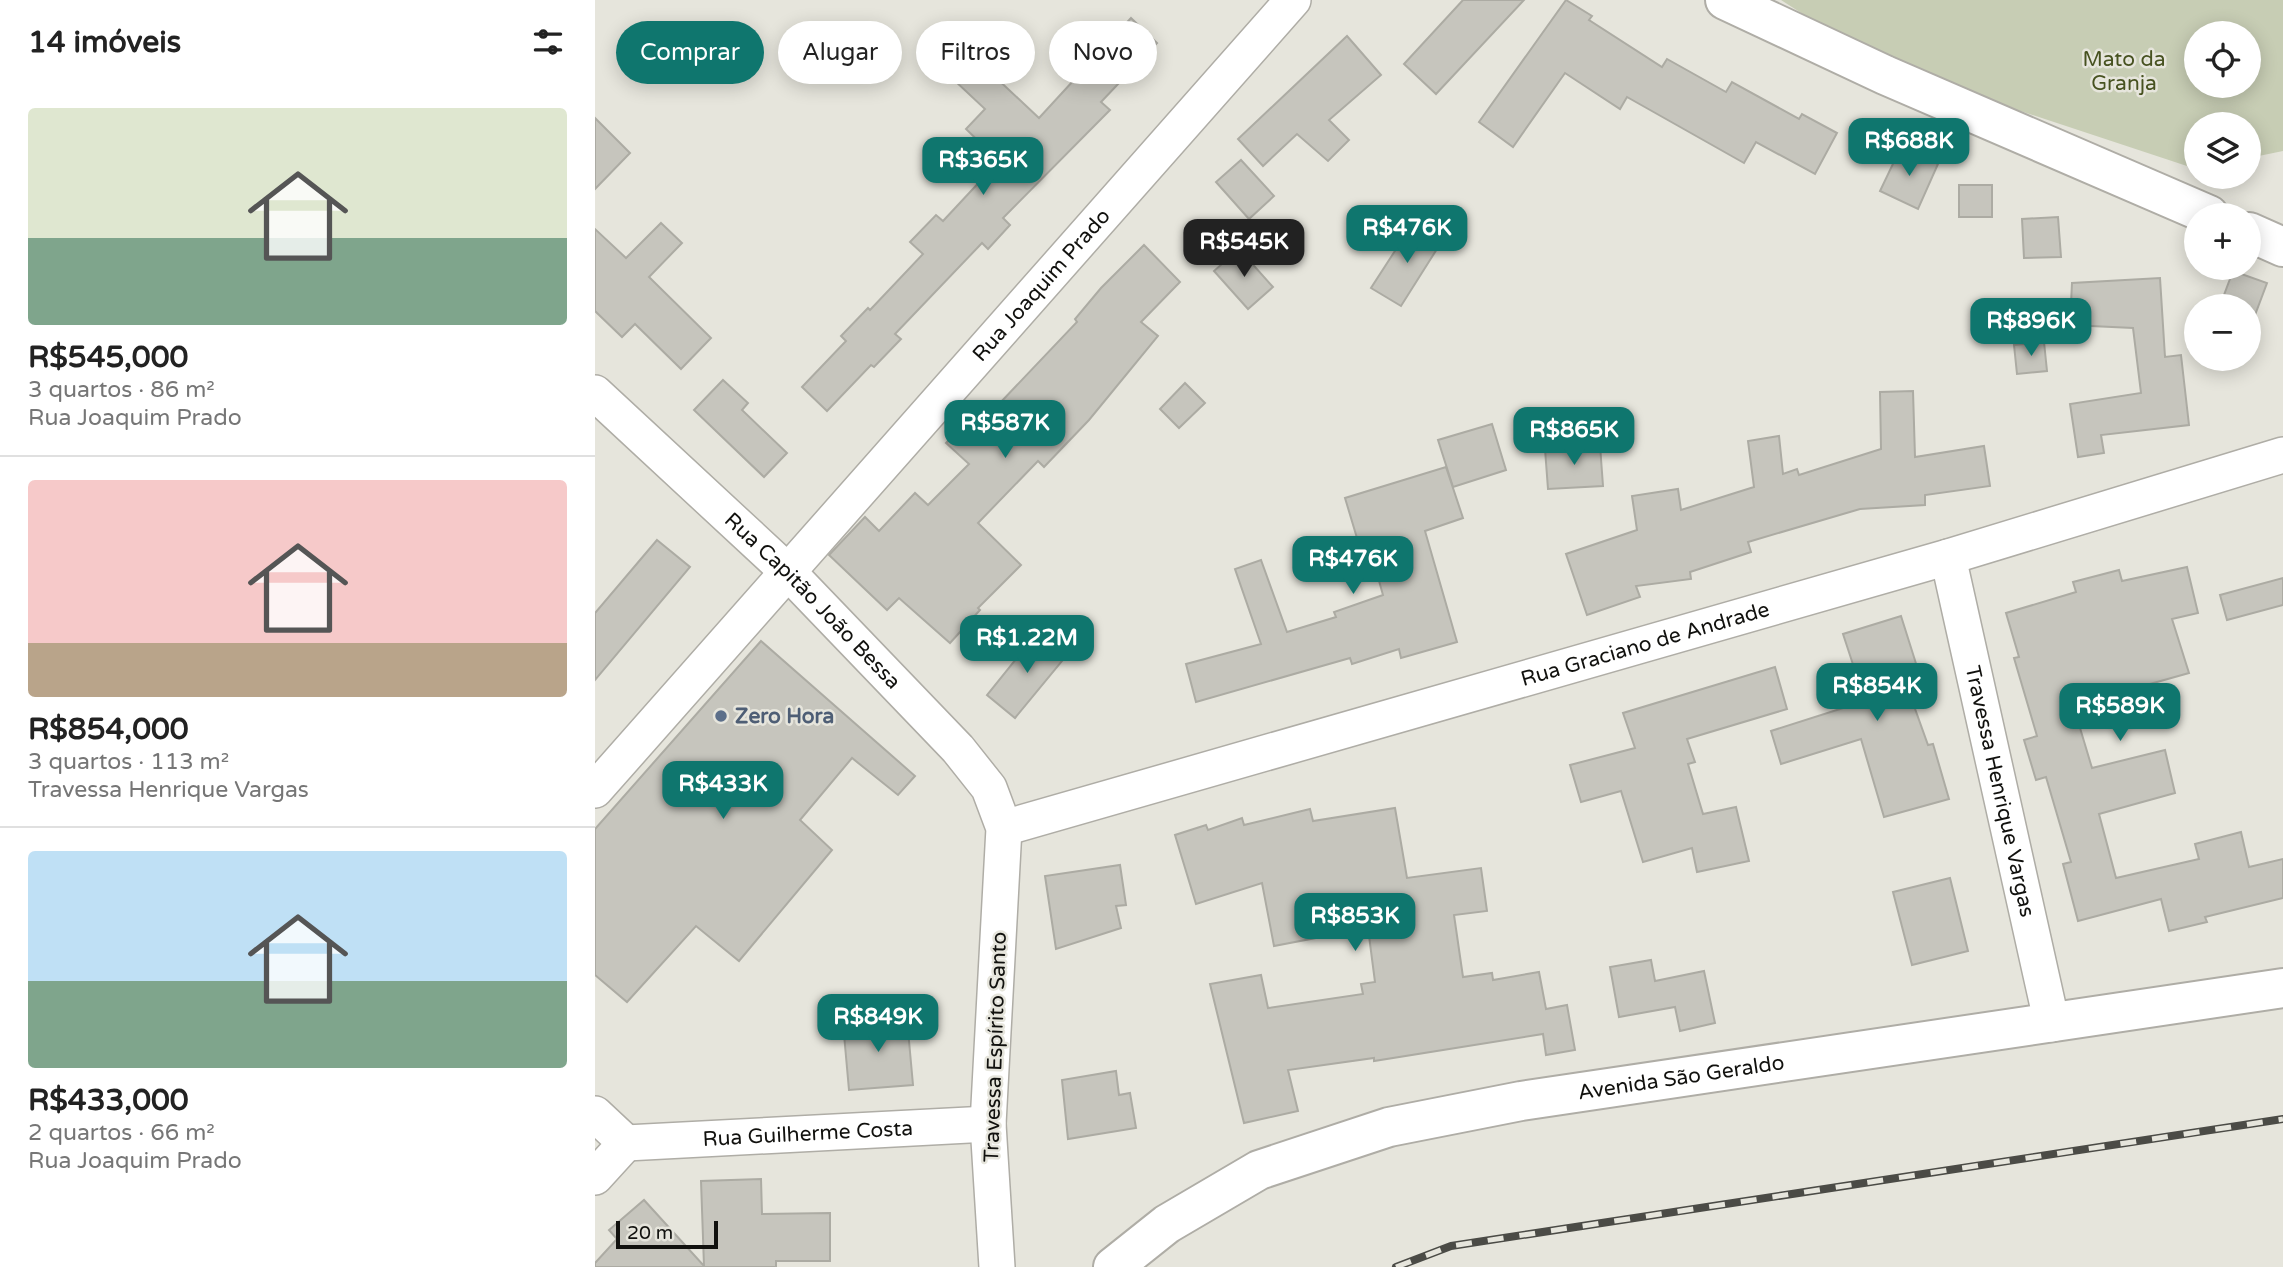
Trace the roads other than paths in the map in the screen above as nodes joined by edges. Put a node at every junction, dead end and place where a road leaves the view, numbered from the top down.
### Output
1 (1293, 0) edge
2 (1725, 0) edge
3 (2184, 204) edge
4 (2261, 237) edge
5 (2283, 247) edge
6 (595, 393) edge
7 (2283, 456) edge
8 (1948, 557) junction
9 (788, 572) junction
10 (595, 790) edge
11 (1004, 828) junction
12 (2283, 988) edge
13 (2052, 1024) junction
14 (595, 1114) edge
15 (988, 1124) junction
16 (626, 1143) junction
17 (595, 1177) edge
18 (997, 1267) edge
19 (1113, 1267) edge

1 - 9 street, Rua Joaquim Prado
2 - 3 street
4 - 5 street
6 - 9 street, Rua Capitão João Bessa
7 - 8 street, Rua Graciano de Andrade
8 - 11 street, Rua Graciano de Andrade
8 - 13 street, Travessa Henrique Vargas
9 - 10 street, Rua Joaquim Prado
9 - 11 street, Rua Capitão João Bessa
11 - 15 street, Travessa Espírito Santo
12 - 13 street, Avenida São Geraldo
13 - 19 street, Avenida São Geraldo
14 - 16 street
15 - 16 street, Rua Guilherme Costa
15 - 18 street, Travessa Espírito Santo
16 - 17 street

